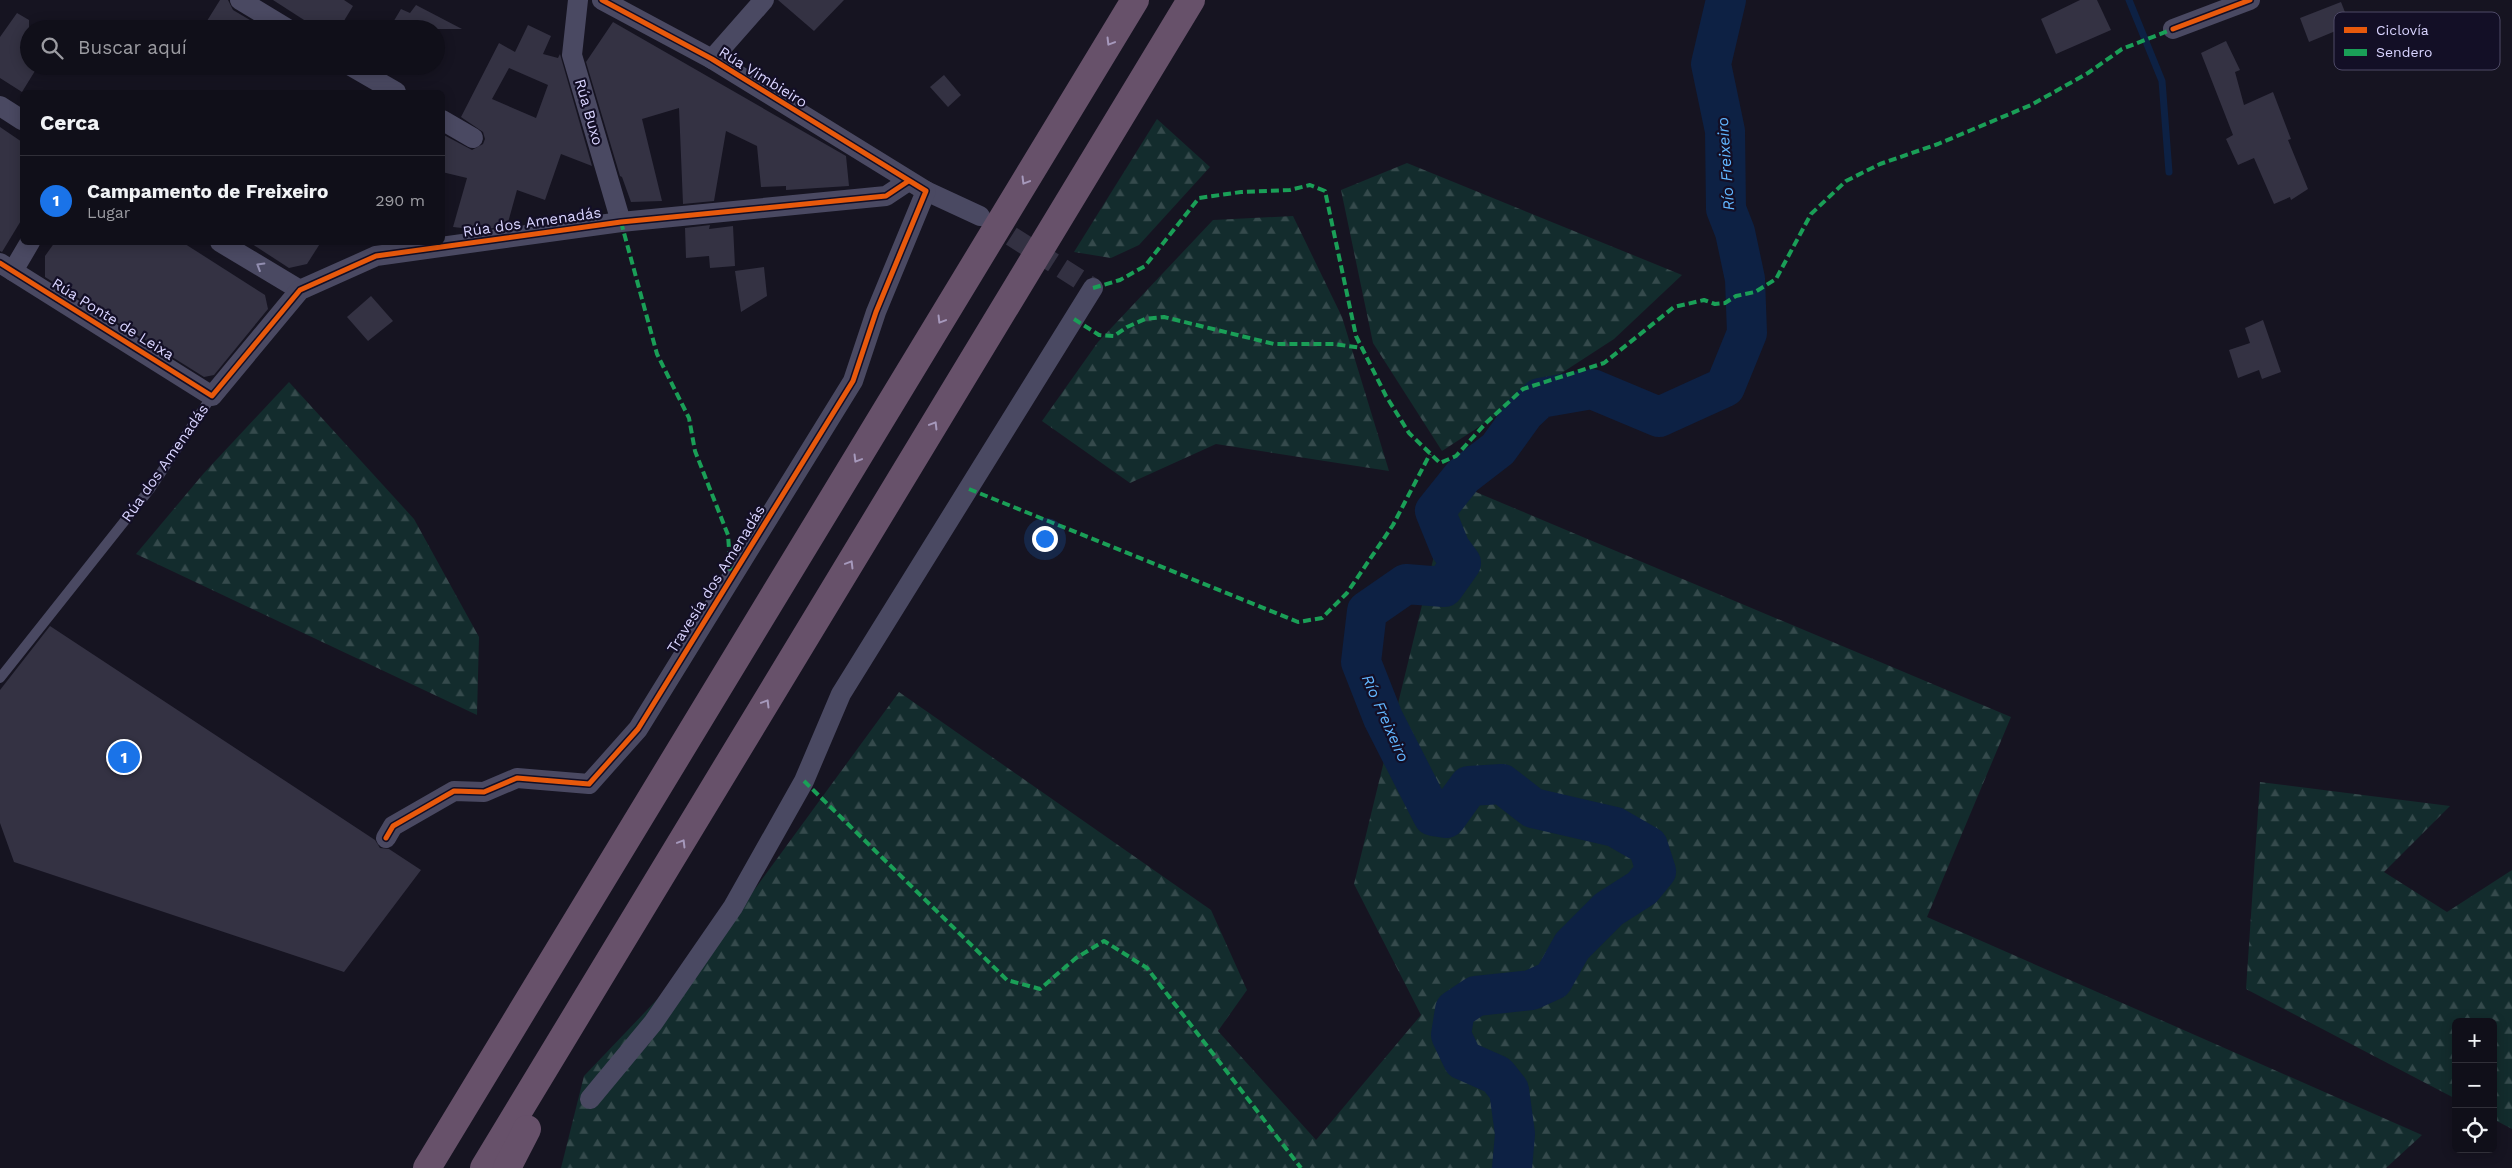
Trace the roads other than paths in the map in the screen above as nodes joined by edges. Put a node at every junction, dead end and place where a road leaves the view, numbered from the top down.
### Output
1 (240, 0) edge
2 (578, 0) edge
3 (602, 0) edge
4 (764, 0) edge
5 (1135, 0) edge
6 (1191, 0) edge
7 (2250, 0) edge
8 (273, 20) edge
9 (2173, 29) dead end
10 (712, 59) junction
11 (367, 75) edge
12 (393, 90) edge
13 (0, 106) edge
14 (20, 119) edge
15 (445, 122) edge
16 (473, 138) dead end
17 (907, 182) junction
18 (926, 191) junction
19 (980, 216) tunnel mouth
20 (621, 222) junction
21 (27, 245) edge
22 (225, 245) edge
23 (6, 267) edge
24 (1093, 288) dead end
25 (300, 290) junction
26 (212, 396) junction
27 (0, 678) edge
28 (386, 838) dead end
29 (660, 880) junction
30 (590, 1099) dead end
31 (455, 1122) junction
32 (421, 1168) edge
33 (427, 1168) edge
34 (484, 1168) edge
35 (507, 1168) edge

1 - 8 street
2 - 20 street, Rúa Buxo
3 - 10 street, Rúa Vimbieiro
4 - 10 street
5 -> 31 highway
29 -> 6 highway
7 - 9 street
10 - 17 street, Rúa Vimbieiro
11 - 12 street
13 - 14 street
15 - 16 street
17 - 18 street
17 - 20 street, Rúa dos Amenadás
18 - 19 street
18 - 28 street, Travesía dos Amenadás
20 - 25 street, Rúa dos Amenadás
21 - 23 street
25 -> 22 street
23 - 26 street, Rúa Ponte de Leixa
24 - 30 street
25 - 26 street, Rúa dos Amenadás
26 - 27 lane, Rúa dos Amenadás
29 - 34 highway
29 - 35 highway
31 - 32 highway
31 - 33 highway

